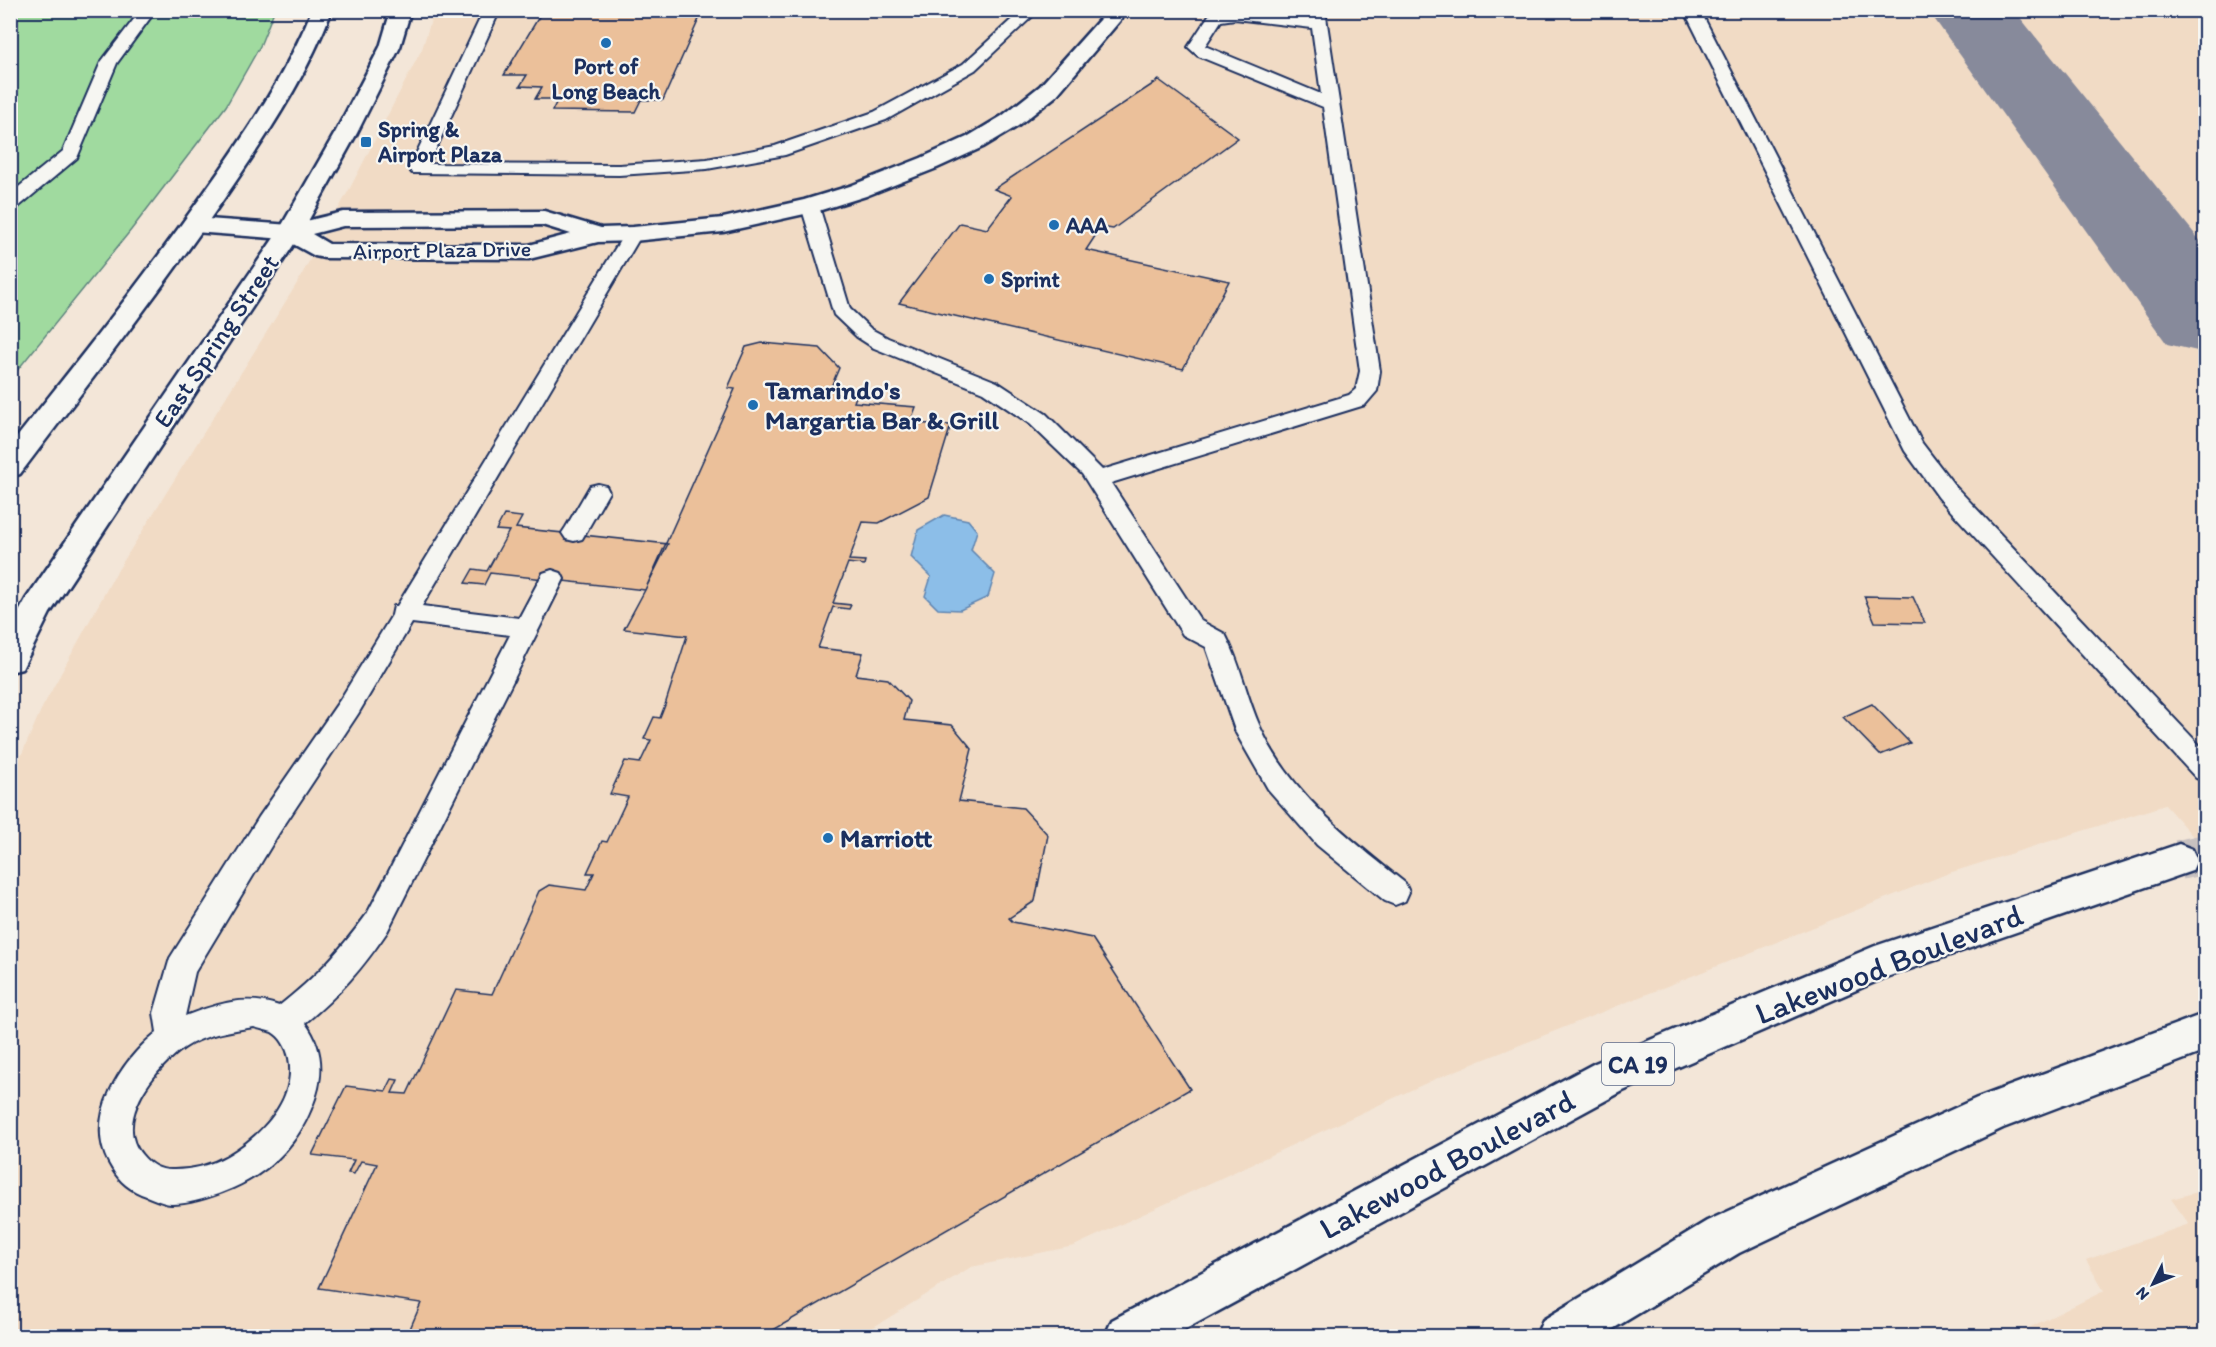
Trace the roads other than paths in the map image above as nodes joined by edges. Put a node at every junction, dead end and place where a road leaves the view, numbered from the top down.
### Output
1 (149, 10) edge
2 (322, 10) edge
3 (401, 10) edge
4 (492, 10) edge
5 (1032, 10) edge
6 (1119, 10) edge
7 (1692, 10) edge
8 (1318, 17) edge
9 (1331, 104) junction
10 (10, 204) edge
11 (810, 206) junction
12 (194, 225) junction
13 (290, 232) junction
14 (633, 234) junction
15 (598, 235) junction
16 (10, 467) edge
17 (1096, 480) junction
18 (598, 492) dead end
19 (574, 534) dead end
20 (552, 579) dead end
21 (404, 613) junction
22 (526, 628) junction
23 (10, 660) edge
24 (2205, 770) edge
25 (2180, 860) tunnel mouth
26 (1395, 892) dead end
27 (283, 1022) junction
28 (2205, 1032) edge
29 (172, 1038) junction
30 (1128, 1336) edge
31 (1558, 1336) edge

1 - 10 lane
2 - 12 main road
3 - 13 main road, East Spring Street
4 - 5 lane
6 - 11 main road, Airport Plaza Drive
7 - 24 lane
8 - 9 lane
8 - 9 lane
9 - 17 lane
11 - 14 main road, Airport Plaza Drive
11 - 17 lane
12 - 13 main road, Airport Plaza Drive
12 - 16 main road
13 - 15 main road, Airport Plaza Drive
13 - 15 main road, Airport Plaza Drive
13 - 23 main road, East Spring Street
14 - 15 main road, Airport Plaza Drive
14 - 21 lane
17 - 26 lane
18 - 19 lane
20 - 22 lane
21 - 22 lane
21 - 29 lane
22 - 27 lane
25 - 30 main road, Lakewood Boulevard / CA 19
27 - 29 lane
27 - 29 lane
28 - 31 main road

